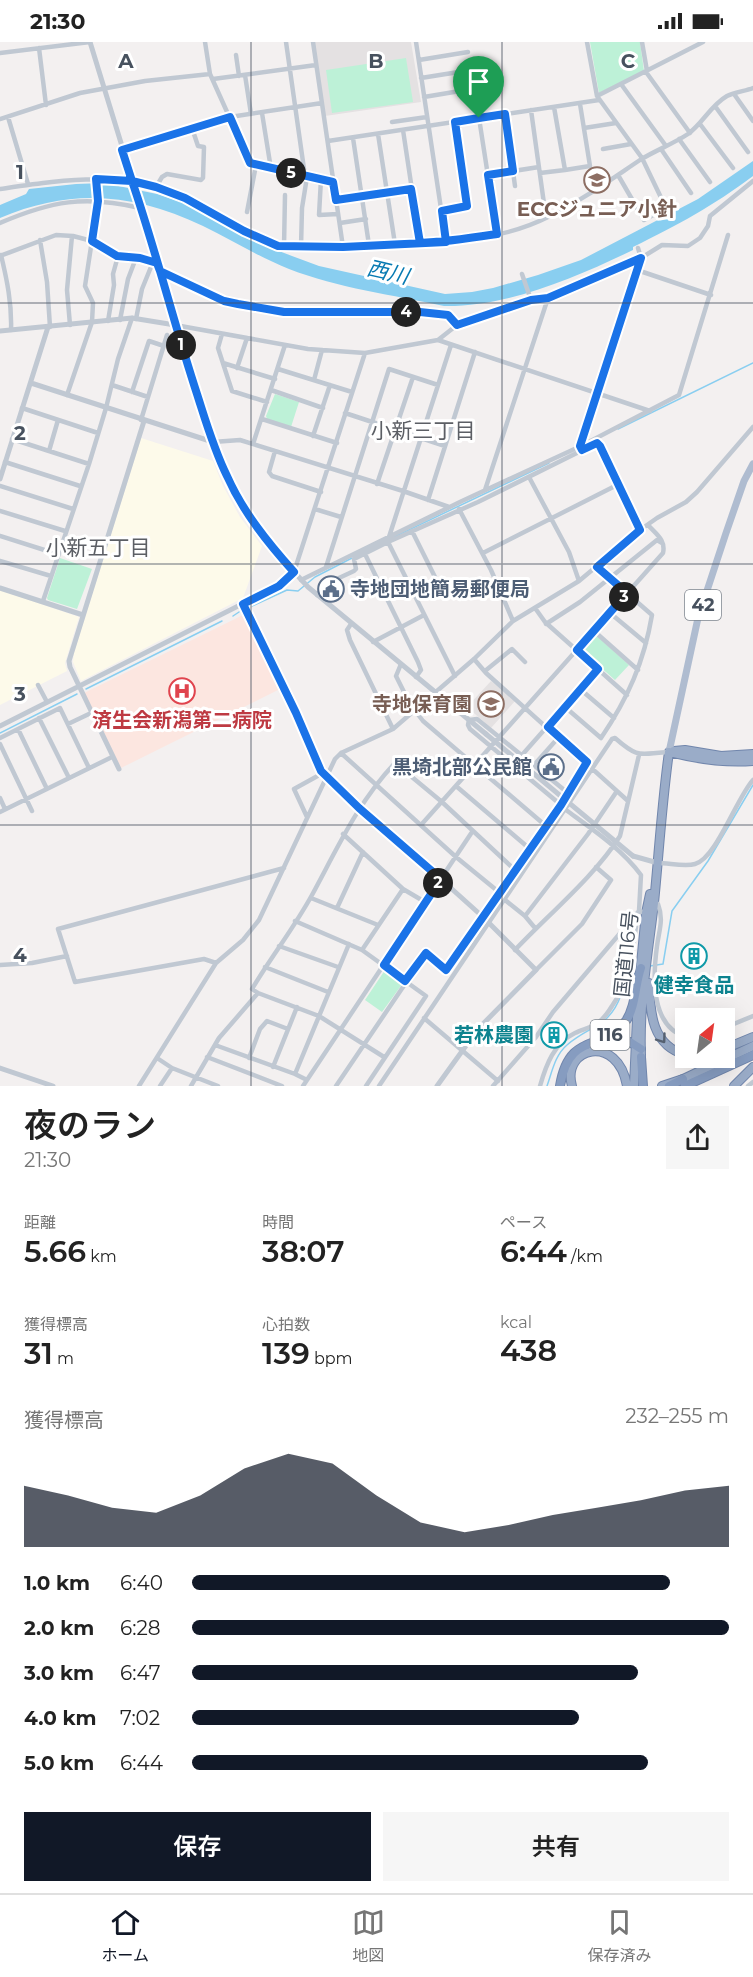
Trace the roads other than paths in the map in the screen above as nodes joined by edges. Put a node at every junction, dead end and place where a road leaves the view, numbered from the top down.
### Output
1 (90, 42) edge
2 (205, 42) edge
3 (286, 42) edge
4 (313, 42) edge
5 (416, 42) edge
6 (587, 42) edge
7 (642, 42) edge
8 (699, 43) edge
9 (39, 48) junction
10 (468, 52) dead end
11 (0, 53) edge
12 (236, 55) dead end
13 (419, 60) junction
14 (316, 65) junction
15 (290, 69) junction
16 (471, 70) dead end
17 (646, 72) junction
18 (242, 75) junction
19 (212, 77) junction
20 (421, 78) junction
21 (621, 84) junction
22 (753, 88) edge
23 (104, 89) junction
24 (466, 90) dead end
25 (734, 94) junction
26 (424, 97) junction
27 (598, 98) junction
28 (322, 104) junction
29 (580, 104) junction
30 (46, 105) junction
31 (715, 106) junction
32 (554, 107) junction
33 (295, 108) junction
34 (531, 110) junction
35 (262, 113) junction
36 (251, 114) junction
37 (505, 114) junction
38 (8, 117) junction
39 (230, 117) junction
40 (427, 117) junction
41 (479, 118) junction
42 (0, 119) edge
43 (753, 121) edge
44 (392, 122) dead end
45 (455, 122) junction
46 (616, 123) junction
47 (700, 124) junction
48 (428, 126) junction
49 (192, 128) junction
50 (584, 128) junction
51 (403, 130) junction
52 (690, 133) junction
53 (378, 134) junction
54 (354, 138) junction
55 (679, 139) junction
56 (328, 141) junction
57 (631, 144) junction
58 (663, 147) junction
59 (603, 148) dead end
60 (122, 150) junction
61 (748, 152) dead end
62 (642, 158) junction
63 (256, 165) junction
64 (733, 168) dead end
65 (271, 169) junction
66 (540, 170) junction
67 (566, 170) junction
68 (513, 171) junction
69 (488, 175) junction
70 (618, 175) junction
71 (306, 176) junction
72 (96, 180) junction
73 (321, 180) junction
74 (753, 181) edge
75 (333, 182) junction
76 (710, 182) dead end
77 (28, 184) junction
78 (132, 184) junction
79 (515, 186) dead end
80 (156, 187) junction
81 (0, 189) edge
82 (411, 189) junction
83 (387, 192) junction
84 (691, 193) dead end
85 (285, 195) dead end
86 (362, 196) junction
87 (336, 200) junction
88 (98, 201) junction
89 (140, 208) junction
90 (442, 211) junction
91 (247, 212) dead end
92 (338, 214) junction
93 (546, 218) junction
94 (366, 219) junction
95 (0, 223) edge
96 (340, 223) junction
97 (497, 234) junction
98 (728, 235) dead end
99 (72, 236) junction
100 (40, 240) junction
101 (92, 241) junction
102 (446, 242) junction
103 (420, 243) junction
104 (394, 244) junction
105 (369, 245) junction
106 (284, 247) junction
107 (301, 247) junction
108 (343, 247) junction
109 (638, 248) dead end
110 (1, 255) edge
111 (118, 256) junction
112 (136, 258) junction
113 (641, 258) junction
114 (155, 262) junction
115 (637, 270) junction
116 (160, 271) junction
117 (522, 274) dead end
118 (711, 295) junction
119 (548, 298) junction
120 (531, 300) junction
121 (134, 319) junction
122 (120, 320) junction
123 (108, 321) junction
124 (92, 322) junction
125 (70, 325) junction
126 (175, 325) junction
127 (457, 325) junction
128 (49, 327) junction
129 (11, 330) junction
130 (0, 331) edge
131 (222, 334) junction
132 (167, 335) dead end
133 (247, 338) junction
134 (438, 340) junction
135 (285, 345) junction
136 (451, 345) junction
137 (164, 346) junction
138 (322, 350) junction
139 (475, 352) junction
140 (365, 353) junction
141 (223, 363) junction
142 (237, 368) junction
143 (278, 369) junction
144 (524, 370) junction
145 (413, 377) junction
146 (274, 379) junction
147 (314, 380) junction
148 (31, 383) junction
149 (112, 385) junction
150 (330, 385) junction
151 (438, 385) junction
152 (271, 390) junction
153 (132, 392) junction
154 (352, 392) junction
155 (597, 394) junction
156 (67, 395) junction
157 (148, 397) junction
158 (267, 402) junction
159 (22, 408) junction
160 (106, 408) junction
161 (322, 408) junction
162 (650, 411) junction
163 (345, 412) junction
164 (262, 419) junction
165 (58, 420) junction
166 (143, 421) junction
167 (372, 422) junction
168 (753, 427) edge
169 (396, 430) junction
170 (98, 433) junction
171 (313, 436) junction
172 (421, 438) junction
173 (12, 439) junction
174 (213, 442) junction
175 (337, 443) junction
176 (253, 444) junction
177 (445, 446) junction
178 (581, 448) junction
179 (49, 451) junction
180 (275, 451) junction
181 (5, 462) junction
182 (88, 464) junction
183 (753, 464) edge
184 (329, 469) junction
185 (354, 477) junction
186 (529, 477) junction
187 (0, 479) edge
188 (377, 484) junction
189 (619, 484) junction
190 (0, 486) edge
191 (80, 486) junction
192 (485, 490) junction
193 (403, 491) junction
194 (321, 492) junction
195 (428, 500) junction
196 (449, 507) junction
197 (458, 507) junction
198 (73, 508) junction
199 (315, 508) junction
200 (0, 511) edge
201 (341, 517) junction
202 (551, 519) junction
203 (648, 525) junction
204 (640, 530) junction
205 (65, 531) junction
206 (412, 531) junction
207 (0, 536) edge
208 (389, 540) junction
209 (664, 544) junction
210 (483, 553) junction
211 (57, 554) junction
212 (365, 554) junction
213 (0, 561) edge
214 (326, 567) junction
215 (597, 567) junction
216 (294, 572) junction
217 (51, 576) junction
218 (610, 578) junction
219 (301, 580) junction
220 (579, 581) junction
221 (440, 587) dead end
222 (0, 588) edge
223 (627, 593) junction
224 (317, 595) junction
225 (43, 601) junction
226 (243, 604) junction
227 (535, 608) junction
228 (610, 613) junction
229 (83, 615) junction
230 (424, 615) junction
231 (513, 621) junction
232 (351, 624) junction
233 (546, 624) junction
234 (402, 626) junction
235 (594, 631) junction
236 (373, 642) junction
237 (646, 643) junction
238 (577, 650) junction
239 (474, 659) junction
240 (525, 662) dead end
241 (400, 664) junction
242 (598, 669) junction
243 (638, 670) junction
244 (485, 671) junction
245 (455, 676) junction
246 (416, 677) junction
247 (38, 685) dead end
248 (79, 687) junction
249 (580, 689) junction
250 (435, 692) junction
251 (627, 695) junction
252 (47, 702) junction
253 (565, 707) junction
254 (525, 708) junction
255 (414, 711) junction
256 (91, 712) junction
257 (39, 718) junction
258 (614, 718) junction
259 (469, 720) junction
260 (68, 724) junction
261 (0, 726) edge
262 (548, 727) junction
263 (18, 729) junction
264 (393, 729) junction
265 (500, 737) junction
266 (0, 738) edge
267 (558, 738) junction
268 (0, 744) edge
269 (491, 748) junction
270 (669, 752) junction
271 (341, 753) junction
272 (522, 755) junction
273 (639, 755) junction
274 (112, 757) junction
275 (751, 757) edge
276 (587, 762) junction
277 (534, 765) junction
278 (474, 766) junction
279 (593, 767) junction
280 (88, 768) junction
281 (118, 769) dead end
282 (324, 775) junction
283 (69, 778) junction
284 (753, 780) edge
285 (375, 785) junction
286 (456, 786) junction
287 (47, 789) junction
288 (618, 792) junction
289 (568, 794) junction
290 (0, 798) edge
291 (26, 799) junction
292 (628, 801) junction
293 (442, 802) junction
294 (561, 805) junction
295 (359, 808) junction
296 (566, 810) junction
297 (3, 811) edge
298 (32, 811) dead end
299 (307, 817) junction
300 (421, 825) junction
301 (546, 826) junction
302 (592, 829) junction
303 (472, 832) junction
304 (343, 834) junction
305 (613, 847) junction
306 (530, 849) junction
307 (363, 852) junction
308 (456, 857) junction
309 (658, 863) junction
310 (596, 867) junction
311 (284, 868) junction
312 (515, 870) junction
313 (441, 879) junction
314 (403, 889) junction
315 (500, 893) junction
316 (311, 898) junction
317 (505, 900) junction
318 (425, 902) junction
319 (654, 903) junction
320 (337, 908) junction
321 (643, 912) junction
322 (525, 916) junction
323 (483, 918) junction
324 (633, 920) junction
325 (295, 921) junction
326 (490, 924) junction
327 (378, 925) junction
328 (535, 928) junction
329 (649, 941) junction
330 (349, 944) junction
331 (279, 946) junction
332 (362, 950) junction
333 (515, 950) junction
334 (67, 956) junction
335 (216, 963) junction
336 (0, 965) edge
337 (384, 965) junction
338 (338, 967) junction
339 (646, 967) junction
340 (265, 968) junction
341 (536, 970) junction
342 (405, 981) junction
343 (328, 992) junction
344 (258, 993) junction
345 (297, 1007) junction
346 (320, 1016) junction
347 (753, 1016) edge
348 (424, 1018) junction
349 (735, 1023) edge
350 (288, 1029) junction
351 (341, 1029) junction
352 (675, 1032) edge
353 (753, 1037) edge
354 (593, 1041) junction
355 (363, 1044) junction
356 (735, 1044) edge
357 (215, 1045) junction
358 (753, 1046) edge
359 (462, 1050) junction
360 (639, 1050) junction
361 (675, 1052) edge
362 (753, 1055) edge
363 (207, 1057) junction
364 (384, 1057) junction
365 (157, 1058) junction
366 (249, 1058) junction
367 (273, 1066) junction
368 (753, 1067) edge
369 (0, 1068) edge
370 (172, 1068) junction
371 (295, 1074) junction
372 (196, 1077) junction
373 (308, 1080) junction
374 (498, 1081) junction
375 (684, 1082) edge
376 (753, 1082) edge
377 (269, 1084) edge
378 (53, 1086) edge
379 (139, 1086) edge
380 (160, 1086) edge
381 (191, 1086) edge
382 (218, 1086) edge
383 (282, 1086) edge
384 (303, 1086) edge
385 (336, 1086) edge
386 (366, 1086) edge
387 (379, 1086) edge
388 (437, 1086) edge
389 (493, 1086) edge
390 (540, 1086) edge
391 (560, 1086) edge
392 (572, 1086) edge
393 (627, 1086) edge
394 (634, 1086) edge
395 (642, 1086) edge
396 (662, 1086) edge
397 (669, 1086) edge
398 (734, 1086) edge
399 (748, 1086) edge

1 - 9 street
1 - 23 street
2 - 19 street
3 - 15 street
4 - 14 street
5 - 13 street
6 - 27 street
7 - 17 street
8 - 17 street
9 - 11 street
9 - 30 street
10 - 13 street
12 - 18 street
13 - 20 street
14 - 15 street
14 - 28 street
15 - 18 street
15 - 33 street
16 - 20 street
17 - 21 street
17 - 52 street
18 - 19 street
18 - 36 street
19 - 23 street
19 - 39 street
20 - 26 street
21 - 27 street
21 - 58 street
22 - 25 street
23 - 30 street
23 - 60 street
24 - 26 street
25 - 31 street
25 - 43 street
26 - 40 street
27 - 29 street
27 - 46 street
28 - 33 street
28 - 56 street
29 - 32 street
29 - 50 street
30 - 38 street
31 - 47 street
31 - 61 street
32 - 34 street
32 - 67 street
33 - 35 street
33 - 71 street
34 - 37 street
34 - 66 street
35 - 36 street
35 - 65 street
36 - 39 street
37 - 41 street
37 - 68 street
38 - 42 street
38 - 77 street
39 - 49 street
39 - 63 street
40 - 44 street
40 - 48 street
41 - 45 street
41 - 69 street
45 - 48 street
45 - 90 street
46 - 50 street
46 - 57 street
47 - 52 street
47 - 64 street
48 - 51 street
48 - 90 street
49 - 60 street
49 - 80 street
50 - 67 street
51 - 53 street
51 - 82 street
52 - 55 street
53 - 54 street
53 - 83 street
54 - 56 street
54 - 86 street
55 - 58 street
55 - 76 street
56 - 75 street
57 - 59 street
57 - 62 street
58 - 62 street
58 - 84 street
60 - 78 street
62 - 70 street
62 - 70 street
63 - 65 street
63 - 91 street
65 - 71 street
66 - 67 street
66 - 68 street
66 - 93 street
68 - 69 street
68 - 79 street
69 - 97 street
70 - 93 street
71 - 73 street
71 - 107 street
72 - 77 street
72 - 78 street
72 - 88 street
73 - 75 street
73 - 92 street
74 - 113 street
75 - 87 street
77 - 81 street
78 - 80 street
78 - 89 street
80 - 106 street
82 - 83 street
82 - 103 street
83 - 86 street
83 - 104 street
85 - 106 street
86 - 87 street
86 - 94 street
87 - 92 street
88 - 89 street
88 - 95 street
88 - 101 street
89 - 114 street
90 - 102 street
92 - 96 street
93 - 97 street
94 - 96 street
94 - 105 street
96 - 108 street
97 - 102 street
98 - 118 street
99 - 100 street
99 - 101 street
99 - 125 street
100 - 110 street
100 - 128 street
101 - 111 street
101 - 124 street
102 - 103 street
103 - 104 street
104 - 105 street
105 - 108 street
106 - 107 street
107 - 108 street
109 - 113 street
110 - 129 street
111 - 112 street
111 - 123 street
112 - 114 street
112 - 122 street
113 - 115 street
113 - 119 street
114 - 116 street
114 - 121 street
115 - 118 street
115 - 155 street
116 - 126 street
116 - 127 street
117 - 120 street
118 - 162 street
119 - 120 street
119 - 144 street
120 - 127 street
121 - 122 street
121 - 126 street
121 - 149 street
122 - 123 street
123 - 124 street
124 - 125 street
124 - 156 street
125 - 128 street
126 - 131 street
126 - 174 street
127 - 134 street
128 - 129 street
128 - 148 street
129 - 130 street
131 - 133 street
131 - 141 street
132 - 137 street
133 - 135 street
133 - 142 street
134 - 136 street
134 - 140 street
135 - 138 street
135 - 143 street
136 - 139 street
136 - 151 street
137 - 153 street
137 - 157 street
138 - 140 street
138 - 147 street
139 - 144 street
139 - 177 street
140 - 154 street
141 - 142 street
141 - 158 street
142 - 146 street
143 - 146 street
143 - 147 street
144 - 155 street
144 - 192 street
145 - 151 street
145 - 167 street
145 - 169 street
146 - 152 street
147 - 150 street
148 - 156 street
148 - 159 street
149 - 153 street
149 - 160 street
150 - 154 street
150 - 161 street
151 - 172 street
152 - 158 street
152 - 161 street
153 - 157 street
154 - 163 street
155 - 162 street
155 - 178 street
156 - 160 street
157 - 166 street
158 - 164 street
159 - 165 street
159 - 173 street
160 - 166 street
160 - 170 street
161 - 171 street
162 - 178 street
163 - 167 street
163 - 175 street
164 - 171 street
164 - 176 street
165 - 170 street
165 - 179 street
166 - 174 street
166 - 229 street
167 - 169 street
167 - 185 street
168 - 203 street
169 - 172 street
169 - 188 street
170 - 182 street
171 - 175 street
172 - 177 street
172 - 193 street
173 - 179 street
173 - 181 street
174 - 176 street
174 - 216 street
175 - 184 street
176 - 180 street
177 - 195 street
178 - 186 street
178 - 189 street
178 - 192 street
179 - 182 street
180 - 184 street
180 - 194 street
181 - 187 street
181 - 191 street
182 - 191 street
183 - 270 main road, 42
184 - 185 street
184 - 194 street
185 - 188 street
185 - 201 street
186 - 197 street
186 - 202 street
188 - 193 street
189 - 202 street
189 - 204 street
190 - 198 street
191 - 198 street
192 - 197 street
193 - 195 street
193 - 208 street
194 - 199 street
195 - 196 street
196 - 197 street
196 - 208 street
197 - 206 street
197 - 210 street
198 - 205 street
199 - 201 street
199 - 216 street
200 - 205 street
201 - 214 street
202 - 210 street
202 - 220 street
203 - 204 street
203 - 209 street
204 - 215 street
205 - 211 street
206 - 208 street
206 - 221 street
207 - 211 street
208 - 212 street
208 - 214 street
208 - 230 street
209 - 218 street
209 - 223 street
210 - 231 street
211 - 217 street
212 - 224 street
212 - 234 street
213 - 217 street
214 - 219 street
215 - 218 street
215 - 220 street
216 - 219 street
216 - 226 street
217 - 225 street
218 - 223 street
218 - 233 street
219 - 224 street
220 - 227 street
222 - 225 street
223 - 228 street
223 - 237 street
224 - 232 street
225 - 229 street
226 - 248 street
226 - 282 street
227 - 231 street
227 - 233 street
228 - 235 street
228 - 237 street
229 - 248 street
230 - 234 street
230 - 245 street
231 - 239 street
232 - 236 street
232 - 264 street
233 - 238 street
234 - 236 street
234 - 246 street
235 - 238 street
235 - 243 street
236 - 241 street
237 - 243 street
238 - 242 street
238 - 254 street
239 - 244 street
239 - 245 street
240 - 244 street
241 - 246 street
241 - 255 street
242 - 249 street
242 - 251 street
243 - 251 street
244 - 254 street
245 - 250 street
246 - 250 street
247 - 252 street
248 - 252 street
248 - 256 street
249 - 253 street
249 - 258 street
250 - 255 street
250 - 259 street
251 - 258 street
252 - 261 street
253 - 258 street
253 - 262 street
254 - 262 street
254 - 265 street
255 - 264 street
255 - 278 street
256 - 260 street
256 - 274 street
257 - 260 street
257 - 263 street
257 - 283 street
259 - 265 street
259 - 269 street
259 - 309 street, bridge
260 - 280 street
262 - 267 street
262 - 272 street
263 - 266 street
263 - 287 street
264 - 271 street
265 - 269 street
265 - 272 street
267 - 276 street
267 - 277 street
268 - 291 street
269 - 278 street
269 - 294 street
270 - 273 street
270 - 275 highway
270 - 309 highway, 国道116号 / 116
271 - 282 street
271 - 285 street
272 - 277 street
273 - 279 street
273 - 292 street
274 - 280 street
274 - 281 street
276 - 279 street
276 - 289 street
277 - 289 street
278 - 286 street
278 - 301 street
279 - 288 street
279 - 296 street
280 - 283 street
282 - 295 street
282 - 299 street
282 - 299 street
283 - 287 street
284 - 309 street
285 - 293 street
285 - 295 street
285 - 300 street
286 - 293 street
286 - 306 street
287 - 291 street
288 - 292 street
288 - 302 street
289 - 294 street
290 - 297 street
291 - 297 street
291 - 298 street
292 - 305 street
293 - 300 street
293 - 303 street
294 - 301 street
295 - 304 street
295 - 313 street
296 - 302 street
296 - 317 street
299 - 311 street
300 - 308 street
301 - 306 street
302 - 305 street
302 - 322 street
303 - 308 street
303 - 312 street
304 - 307 street
304 - 316 street
305 - 310 street
305 - 321 street
306 - 312 street
307 - 314 street
307 - 320 street
308 - 313 street
308 - 315 street
309 - 319 highway, 国道116号 / 116
309 - 321 highway, 国道116号 / 116
310 - 328 street
310 - 341 street
311 - 334 street
311 - 335 street
312 - 315 street
313 - 318 street
313 - 323 street
314 - 318 street
314 - 327 street
315 - 323 street
316 - 320 street
316 - 325 street
317 - 322 street
317 - 326 street
318 - 337 street
319 - 329 highway, 国道116号 / 116
319 - 352 street
320 - 327 street
321 - 324 street
321 - 339 highway, 国道116号 / 116
322 - 328 street
323 - 326 street
323 - 342 street
324 - 374 street
324 - 390 street
325 - 330 street
325 - 331 street
326 - 333 street
326 - 348 street
327 - 332 street
328 - 333 street
329 - 339 highway
329 - 360 highway, 国道116号 / 116
330 - 332 street
330 - 338 street
331 - 338 street
331 - 340 street
332 - 337 street
333 - 341 street
334 - 335 street
334 - 336 street
335 - 365 street
337 - 342 street
337 - 351 street
338 - 343 street
339 - 354 highway, 116
339 - 360 highway, 国道116号 / 116
339 -> 361 highway
340 - 343 street
340 - 344 street
341 - 359 street
342 - 355 street
342 - 364 street
343 - 346 street
344 - 345 street
344 - 357 street
345 - 346 street
345 - 350 street
346 - 351 street
346 - 371 street
347 - 349 street
348 - 359 street
348 - 387 street
350 - 366 street
350 - 367 street
351 - 355 street
351 - 373 street
353 - 356 highway
354 - 360 highway
354 - 391 highway, 116
355 - 364 street
355 - 385 street
357 - 363 street
357 - 366 street
358 - 375 highway
359 - 374 street
359 - 388 street
360 - 394 highway, 国道116号 / 116
360 - 395 highway, 116
362 - 375 highway
363 - 372 street
363 - 377 street
364 - 386 street
365 - 370 street
365 - 379 street
366 - 367 street
367 - 371 street
368 - 398 highway
369 - 378 street
370 - 372 street
370 - 380 street
371 - 373 street
372 - 381 street
372 - 382 street
373 - 384 street
374 - 389 street
375 - 396 highway
375 - 397 highway
376 - 399 street
377 - 383 street
392 - 393 highway

